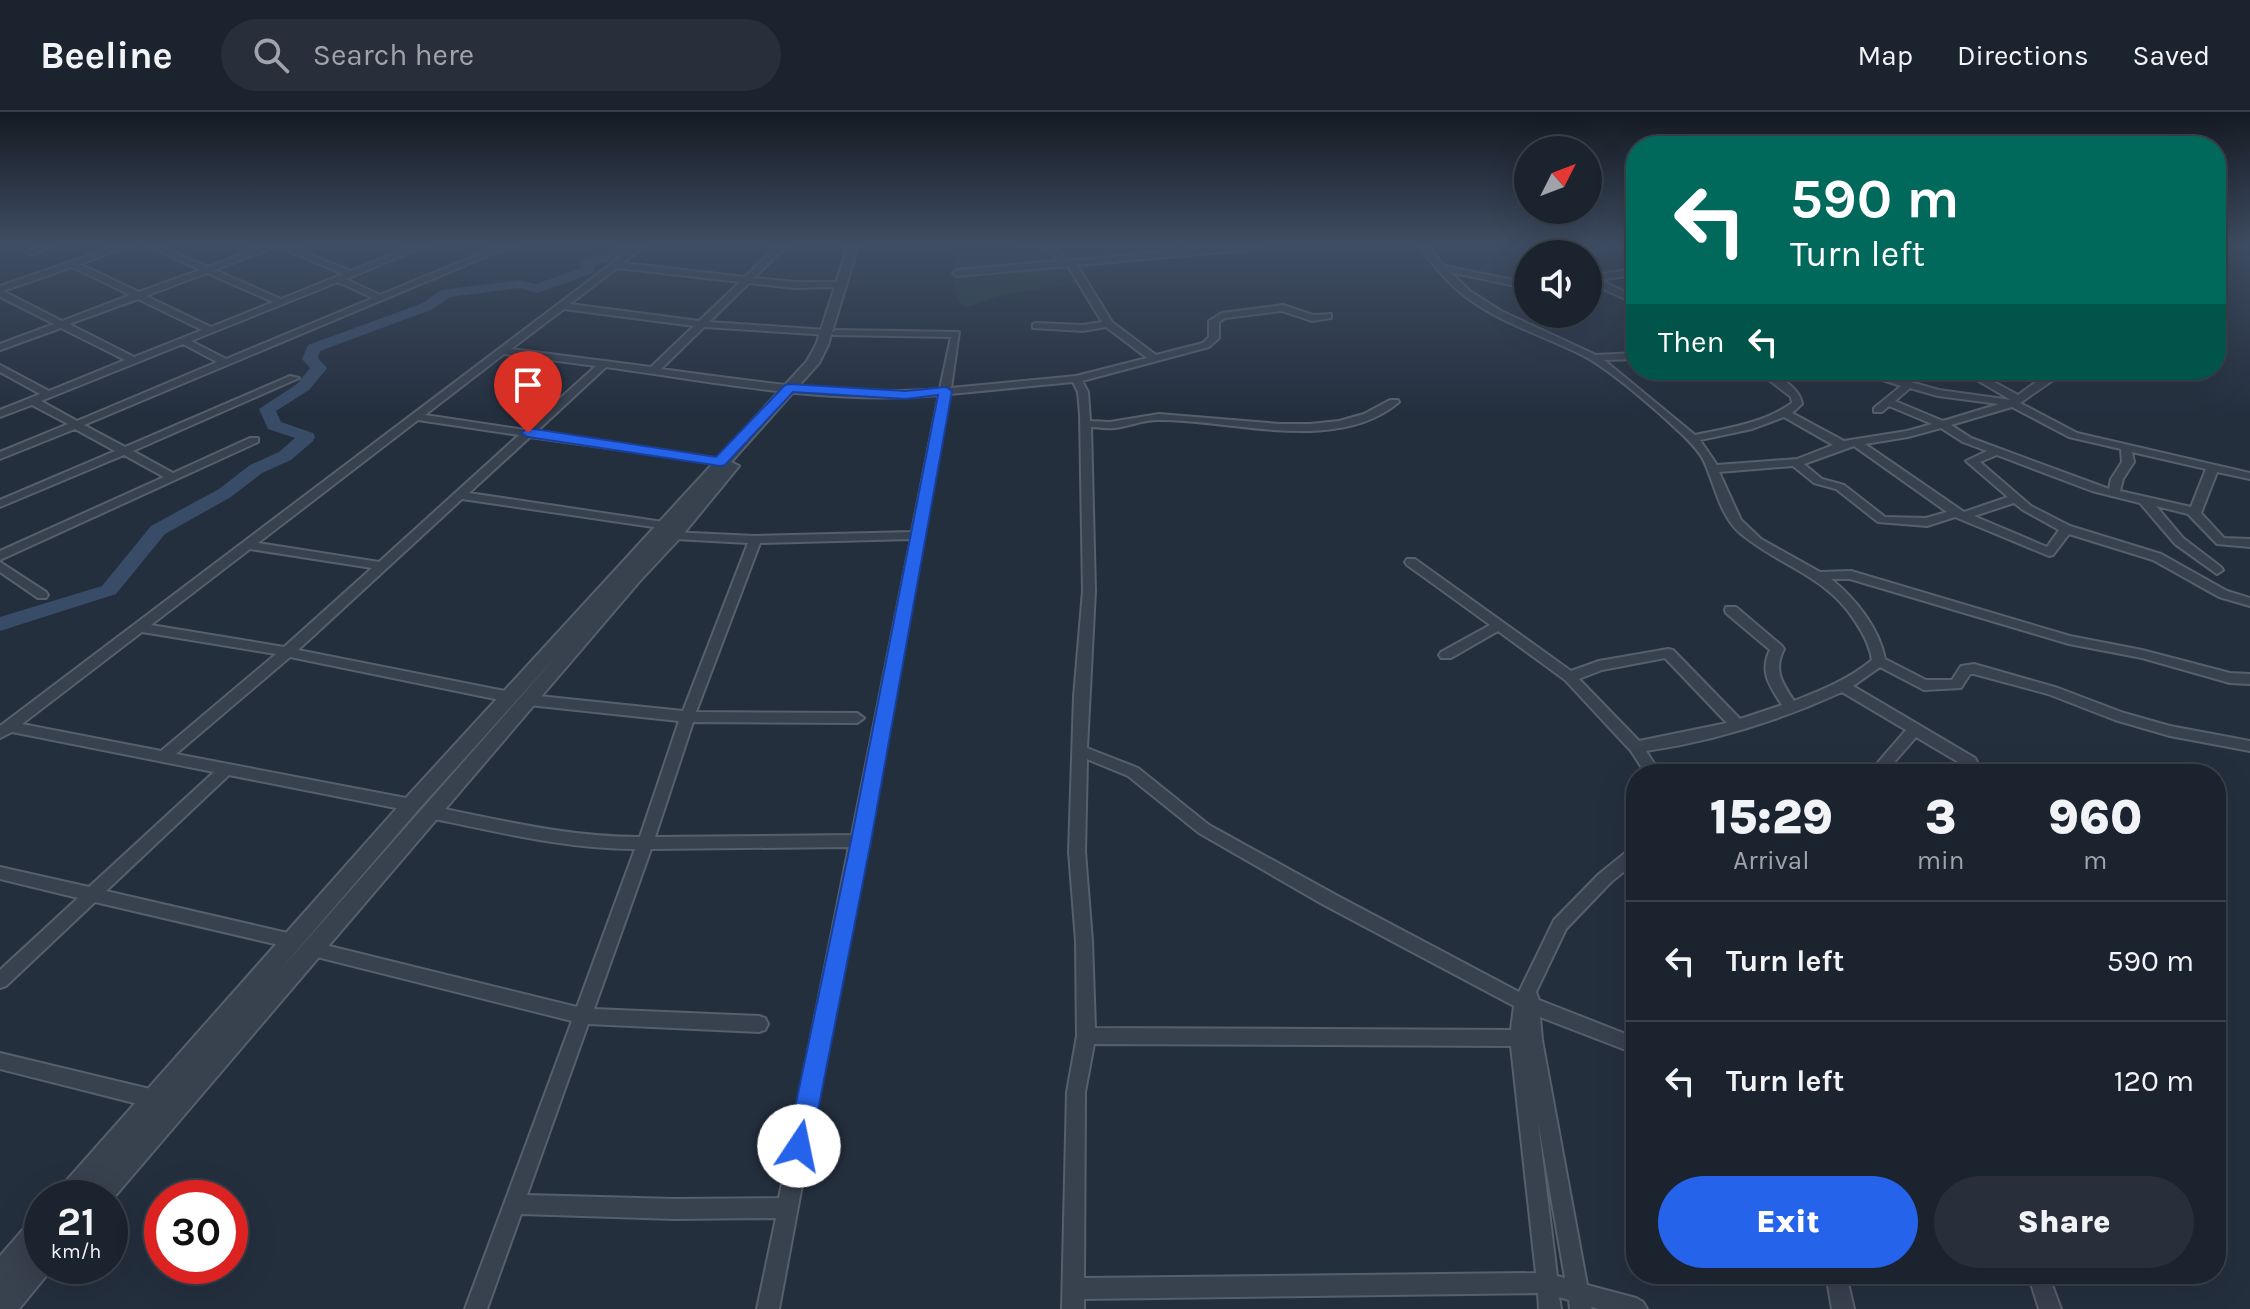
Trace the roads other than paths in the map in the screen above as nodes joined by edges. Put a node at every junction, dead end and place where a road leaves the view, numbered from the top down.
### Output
1 (21, 302) edge
2 (123, 302) edge
3 (147, 302) edge
4 (281, 302) edge
5 (370, 302) edge
6 (569, 302) edge
7 (723, 302) edge
8 (836, 302) edge
9 (842, 302) edge
10 (1093, 302) edge
11 (1478, 302) edge
12 (564, 306) junction
13 (1328, 316) dead end
14 (63, 324) junction
15 (701, 324) junction
16 (1108, 324) junction
17 (1036, 326) dead end
18 (210, 330) junction
19 (831, 333) junction
20 (184, 341) junction
21 (0, 347) edge
22 (504, 351) junction
23 (1626, 356) edge
24 (1593, 358) junction
25 (1155, 359) junction
26 (134, 361) junction
27 (226, 363) junction
28 (604, 364) junction
29 (0, 368) edge
30 (652, 372) junction
31 (294, 378) dead end
32 (1076, 379) junction
33 (1774, 380) edge
34 (1891, 380) edge
35 (1981, 380) edge
36 (2046, 380) edge
37 (1908, 385) junction
38 (794, 389) junction
39 (946, 391) junction
40 (49, 395) junction
41 (33, 401) junction
42 (2015, 401) junction
43 (1394, 402) dead end
44 (1889, 402) junction
45 (1878, 410) dead end
46 (1785, 413) junction
47 (0, 414) edge
48 (416, 417) junction
49 (76, 424) junction
50 (1086, 424) junction
51 (1943, 425) junction
52 (528, 433) junction
53 (1692, 439) junction
54 (254, 440) dead end
55 (1849, 443) junction
56 (2126, 448) junction
57 (123, 450) junction
58 (1997, 451) junction
59 (0, 456) edge
60 (720, 462) junction
61 (1796, 463) junction
62 (1711, 469) junction
63 (2212, 469) junction
64 (2250, 476) edge
65 (172, 477) junction
66 (2114, 494) junction
67 (458, 495) junction
68 (2014, 499) junction
69 (2145, 501) junction
70 (0, 504) edge
71 (2195, 513) junction
72 (1960, 514) junction
73 (2066, 529) junction
74 (669, 530) junction
75 (918, 535) junction
76 (755, 540) junction
77 (2250, 543) edge
78 (249, 545) junction
79 (0, 556) edge
80 (1411, 562) dead end
81 (0, 566) edge
82 (380, 566) junction
83 (2217, 570) dead end
84 (1821, 575) junction
85 (626, 577) junction
86 (42, 595) dead end
87 (2250, 602) edge
88 (1731, 610) dead end
89 (1500, 625) junction
90 (140, 627) junction
91 (287, 652) junction
92 (1446, 655) dead end
93 (1879, 661) junction
94 (1570, 677) junction
95 (2250, 679) edge
96 (1843, 686) junction
97 (510, 697) junction
98 (529, 700) junction
99 (1791, 708) junction
100 (689, 717) junction
101 (857, 718) dead end
102 (1736, 723) junction
103 (4, 729) edge
104 (1914, 730) junction
105 (2250, 746) edge
106 (1636, 747) junction
107 (1081, 751) junction
108 (164, 756) junction
109 (1970, 762) dead end
110 (1647, 764) edge
111 (1884, 764) edge
112 (227, 768) junction
113 (411, 805) junction
114 (430, 812) junction
115 (861, 841) junction
116 (645, 844) junction
117 (1626, 861) edge
118 (0, 873) edge
119 (92, 893) junction
120 (327, 900) junction
121 (350, 906) junction
122 (292, 941) junction
123 (313, 949) junction
124 (0, 981) edge
125 (1528, 1000) junction
126 (581, 1016) junction
127 (759, 1024) dead end
128 (1086, 1036) junction
129 (1526, 1039) junction
130 (1626, 1042) edge
131 (0, 1061) edge
132 (154, 1099) junction
133 (84, 1180) edge
134 (113, 1180) edge
135 (515, 1204) junction
136 (787, 1208) junction
137 (24, 1248) edge
138 (0, 1276) edge
139 (1545, 1283) junction
140 (25, 1284) edge
141 (1838, 1284) edge
142 (2041, 1284) edge
143 (1073, 1299) edge
144 (1580, 1300) edge
145 (8, 1307) edge
146 (476, 1309) edge
147 (768, 1309) edge
148 (1550, 1309) edge
149 (1636, 1309) edge
150 (1843, 1309) edge
151 (2050, 1309) edge

1 - 14 street
2 - 14 street
3 - 18 street
4 - 18 street
5 - 27 street
6 - 12 street
7 - 15 street
8 - 19 street
9 - 19 street
10 - 16 street
11 - 24 street
12 - 15 street
12 - 22 street
13 - 25 street
14 - 21 street
14 - 26 street
15 - 19 street
15 - 30 street
16 - 17 street
16 - 25 street
18 - 20 street
19 - 38 street
19 - 39 street
20 - 26 street
20 - 27 street
22 - 28 street
22 - 48 street
23 - 24 street
24 - 53 street
25 - 32 street
26 - 40 street
27 - 49 street
28 - 30 street
28 - 52 street
29 - 40 street
30 - 38 street
31 - 57 street
32 - 39 street
32 - 50 street
33 - 46 street
34 - 37 street
35 - 42 street
36 - 42 street
37 - 42 street
37 - 44 street
38 - 39 street
38 - 60 street
38 - 74 street
39 - 75 street
40 - 41 street
41 - 47 street
41 - 49 street
42 - 51 street
42 - 56 street
43 - 50 street
44 - 45 street
44 - 51 street
46 - 53 street
46 - 55 street
48 - 52 street
48 - 78 street
49 - 57 street
49 - 59 street
50 - 107 street
51 - 55 street
51 - 58 street
52 - 60 street
52 - 67 street
53 - 62 street
54 - 65 street
55 - 61 street
55 - 72 street
56 - 63 street
56 - 66 street
57 - 65 street
57 - 70 street
58 - 66 street
58 - 68 street
60 - 74 street
61 - 62 street
61 - 72 street
62 - 84 street
63 - 64 street
63 - 71 street
65 - 79 street
66 - 69 street
67 - 74 street
67 - 82 street
68 - 72 street
68 - 73 street
69 - 71 street
69 - 83 street
71 - 77 street
72 - 73 street
73 - 87 street
74 - 76 street
74 - 85 street
75 - 76 street
75 - 115 street
76 - 100 street
78 - 82 street
78 - 90 street
80 - 89 street
81 - 86 street
82 - 91 street
84 - 93 street
84 - 95 street
85 - 97 street
85 - 98 street
88 - 99 street
89 - 92 street
89 - 94 street
90 - 91 street
90 - 103 street
91 - 97 street
91 - 108 street
93 - 96 street
93 - 105 street
94 - 102 street
94 - 106 street
96 - 99 street
96 - 104 street
97 - 113 street
98 - 100 street
98 - 114 street
99 - 102 street
100 - 101 street
100 - 116 street
102 - 106 street
103 - 108 street
104 - 109 street
104 - 111 street
106 - 110 street
107 - 125 street
107 - 128 street
108 - 112 street
112 - 113 street
112 - 119 street
113 - 120 street
114 - 116 street
114 - 121 street
115 - 116 street
115 - 136 street
116 - 126 street
117 - 125 street
118 - 119 street
119 - 122 street
119 - 124 street
120 - 121 street
120 - 122 street
121 - 123 street
122 - 132 street
123 - 126 street
123 - 134 street
125 - 129 street
125 - 130 street
126 - 127 street
126 - 135 street
128 - 129 street
128 - 143 street
129 - 139 street
129 - 144 street
131 - 132 street
132 - 133 street
135 - 136 street
135 - 146 street
136 - 147 street
137 - 138 street
139 - 143 street
139 - 144 street
139 - 148 street
140 - 145 street
141 - 150 street
142 - 151 street
144 - 149 street

